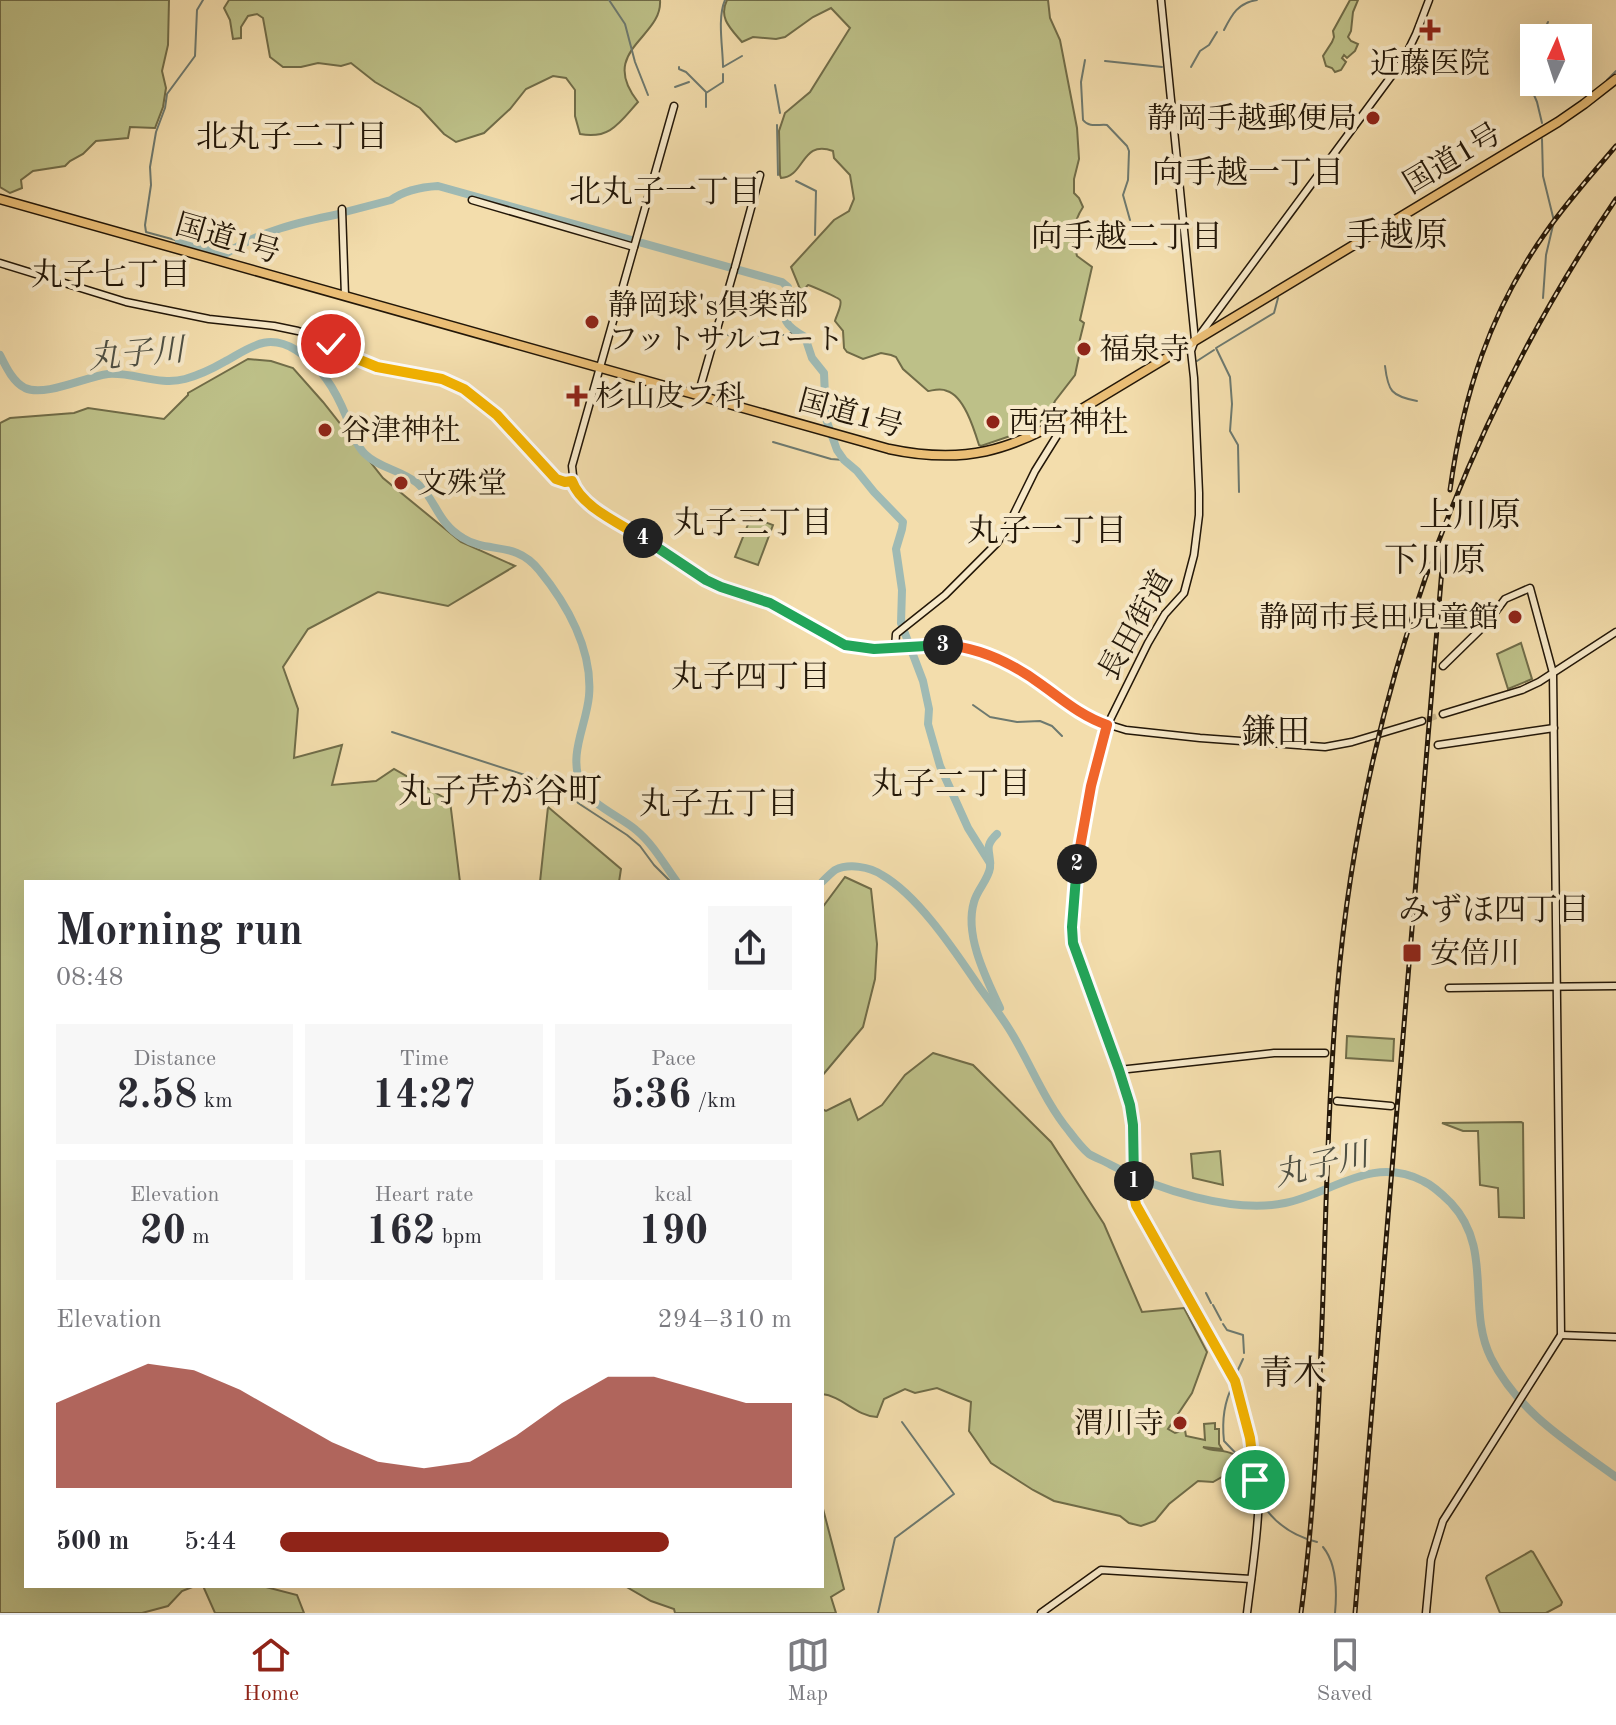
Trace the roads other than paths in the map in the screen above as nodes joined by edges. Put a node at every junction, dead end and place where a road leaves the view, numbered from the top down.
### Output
1 (1161, 0) edge
2 (1429, 0) edge
3 (1614, 80) edge
4 (674, 106) dead end
5 (760, 175) dead end
6 (0, 199) edge
7 (472, 200) dead end
8 (342, 209) dead end
9 (635, 243) junction
10 (0, 263) edge
11 (345, 296) junction
12 (1219, 310) junction
13 (1232, 317) junction
14 (1195, 340) junction
15 (600, 368) junction
16 (698, 395) junction
17 (1075, 413) junction
18 (1044, 431) junction
19 (1052, 444) junction
20 (572, 481) junction
21 (1616, 632) edge
22 (895, 648) junction
23 (1443, 666) dead end
24 (1553, 673) junction
25 (1443, 714) tunnel mouth
26 (1422, 721) tunnel mouth
27 (1107, 725) junction
28 (1554, 728) junction
29 (1438, 745) dead end
30 (1616, 986) edge
31 (1557, 987) junction
32 (1449, 988) dead end
33 (1325, 1053) dead end
34 (1119, 1070) junction
35 (1337, 1101) dead end
36 (1391, 1106) dead end
37 (1561, 1335) junction
38 (1616, 1337) edge
39 (1251, 1579) junction
40 (1041, 1613) edge
41 (1247, 1613) edge
42 (1426, 1613) edge

1 - 14 street, 長田街道
2 - 12 street
3 - 13 highway, 国道1号
4 - 9 street
5 - 16 street
6 - 11 highway, 国道1号
7 - 9 street
8 - 11 street
9 - 15 street
10 - 20 street
11 - 15 highway, 国道1号
12 - 13 highway
12 - 14 street
13 - 14 highway, 国道1号
14 - 17 highway, 国道1号
14 - 27 street, 長田街道
15 - 16 highway, 国道1号
15 - 20 street
16 - 18 highway, 国道1号
17 - 18 highway, 国道1号
17 - 19 street
18 - 19 street
19 - 22 street
20 - 22 street
21 - 24 street
22 - 27 street
23 - 24 street
24 - 25 street
24 - 28 street
26 - 27 street
27 - 34 street, 長田街道
28 - 29 street
28 - 31 street
30 - 31 street
31 - 32 street
31 - 37 street
33 - 34 street
34 - 39 street, 長田街道
35 - 36 street
37 - 38 street
37 - 42 street
39 - 40 street
39 - 41 street, 長田街道

